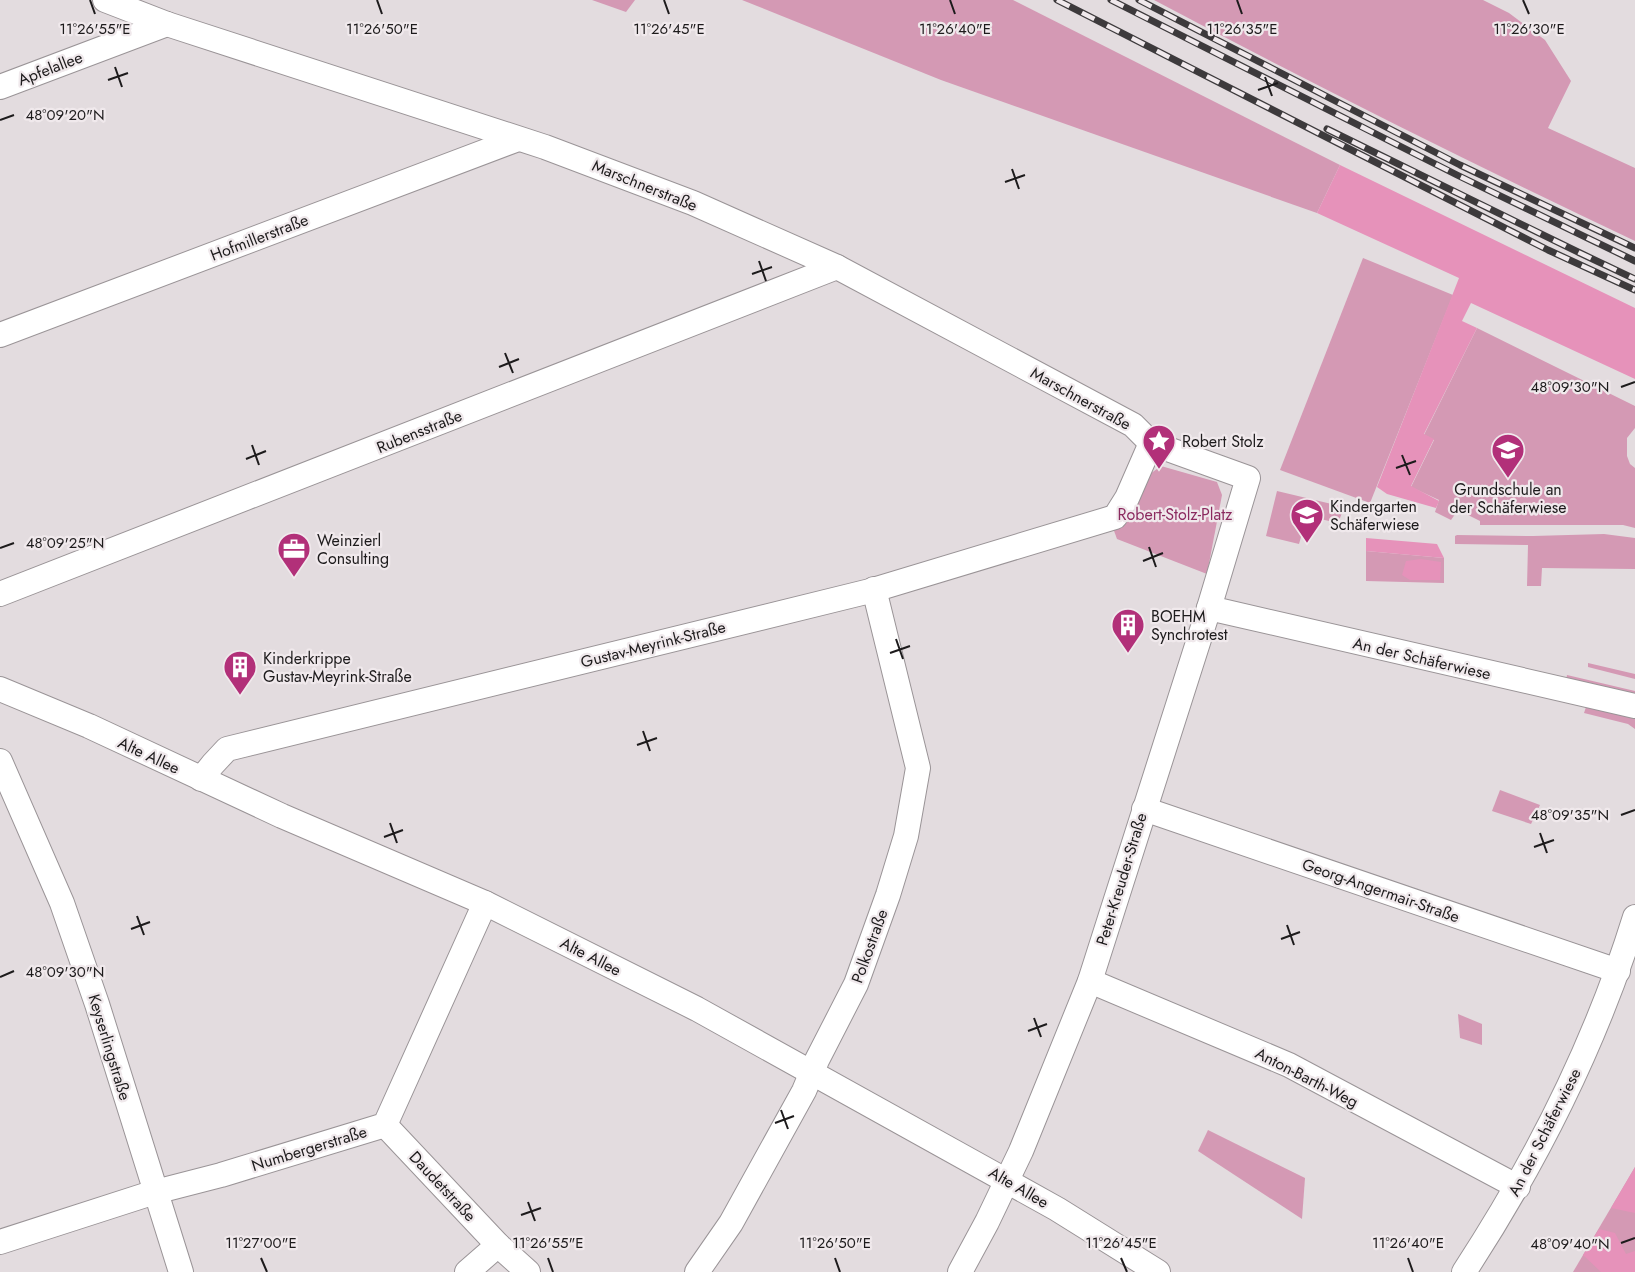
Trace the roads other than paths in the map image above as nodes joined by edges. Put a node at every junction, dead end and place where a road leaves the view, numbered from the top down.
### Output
1 (105, 0) edge
2 (168, 24) junction
3 (0, 87) edge
4 (518, 139) junction
5 (837, 267) junction
6 (0, 335) edge
7 (1151, 443) junction
8 (874, 589) junction
9 (0, 594) edge
10 (1209, 608) junction
11 (2, 695) edge
12 (1635, 706) edge
13 (0, 761) edge
14 (201, 779) junction
15 (1144, 809) junction
16 (485, 903) junction
17 (1635, 917) edge
18 (1618, 971) junction
19 (1090, 981) junction
20 (812, 1072) junction
21 (385, 1125) junction
22 (1007, 1180) junction
23 (1518, 1187) junction
24 (155, 1192) junction
25 (0, 1242) edge
26 (498, 1245) junction
27 (181, 1272) edge
28 (467, 1272) edge
29 (528, 1272) edge
30 (697, 1272) edge
31 (960, 1272) edge
32 (1158, 1272) edge
33 (1464, 1272) edge

1 - 2 street, Marschnerstraße
2 - 3 street, Apfelallee
2 - 4 street, Marschnerstraße
4 - 5 street, Marschnerstraße
4 - 6 street, Hofmillerstraße
5 - 7 street, Marschnerstraße
5 - 9 street, Rubensstraße
7 - 8 street, Gustav-Meyrink-Straße
7 - 10 street, Peter-Kreuder-Straße
8 - 14 street, Gustav-Meyrink-Straße
8 - 20 street, Polkostraße
10 - 12 street, An der Schäferwiese
10 - 15 street, Peter-Kreuder-Straße
11 - 14 street, Alte Allee
13 - 24 street, Keyserlingstraße
14 - 16 street, Alte Allee
15 - 18 street, Georg-Angermair-Straße
15 - 19 street, Peter-Kreuder-Straße
16 - 20 street, Alte Allee
16 - 21 street, Numbergerstraße
17 - 18 street, An der Schäferwiese
18 - 23 street, An der Schäferwiese
19 - 22 street, Peter-Kreuder-Straße
19 - 23 street, Anton-Barth-Weg
20 - 22 street, Alte Allee
20 - 30 street, Polkostraße
21 - 24 street, Numbergerstraße
21 - 26 street, Daudetstraße
22 - 31 street, Peter-Kreuder-Straße
22 - 32 street, Alte Allee
23 - 33 street, An der Schäferwiese
24 - 25 street, Numbergerstraße
24 - 27 street, Keyserlingstraße
26 - 28 street
26 - 29 street, Daudetstraße

